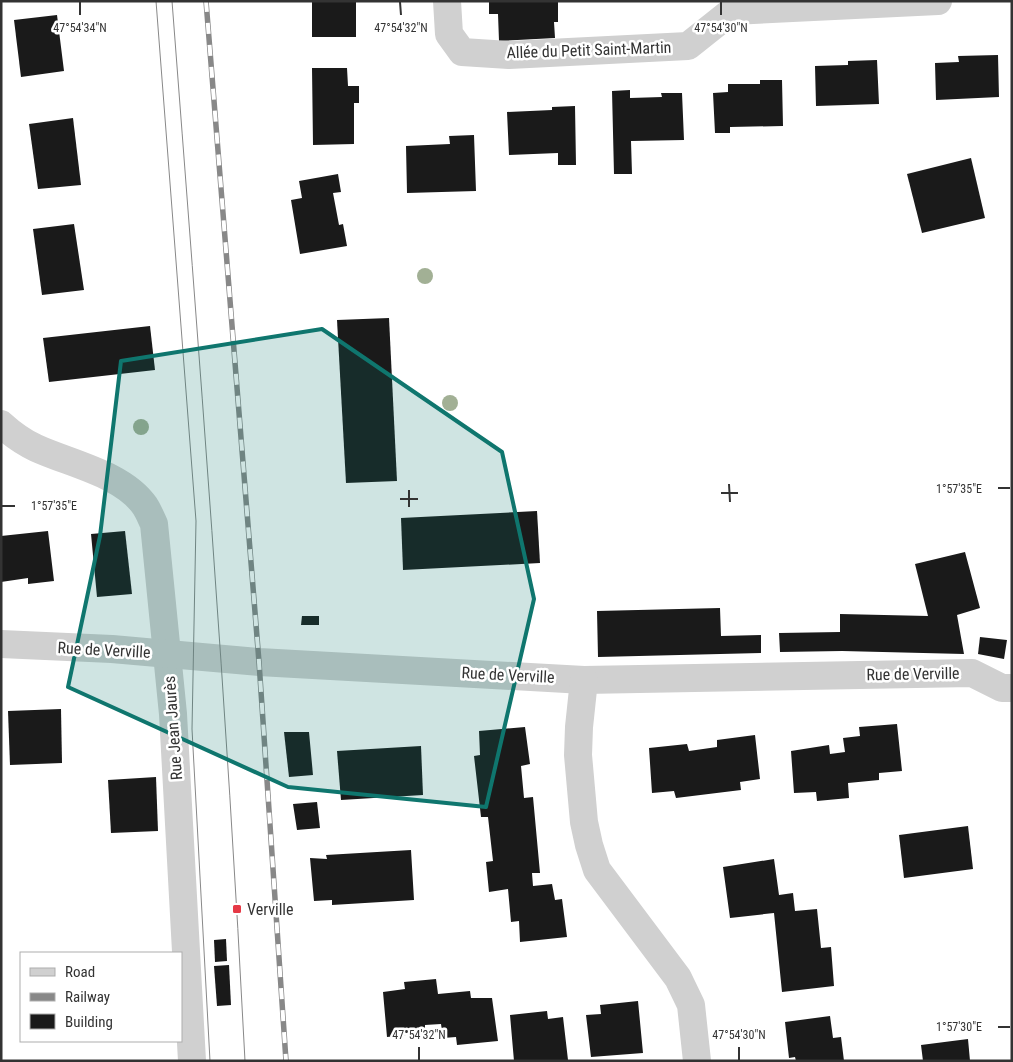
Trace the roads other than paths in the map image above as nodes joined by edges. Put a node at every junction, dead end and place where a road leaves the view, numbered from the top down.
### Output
1 (447, 1) edge
2 (938, 1) edge
3 (732, 6) edge
4 (1, 424) edge
5 (1, 644) edge
6 (167, 654) junction
7 (584, 680) junction
8 (1012, 688) edge
9 (192, 1061) edge
10 (697, 1061) edge

1 - 3 street, Allée du Petit Saint-Martin
2 - 3 street, Allée du Petit Saint-Martin
4 - 6 street, Rue Jean Jaurès
5 - 6 street, Rue de Verville
6 - 7 street, Rue de Verville
6 - 9 street, Rue Jean Jaurès
7 - 8 street, Rue de Verville
7 - 10 street

